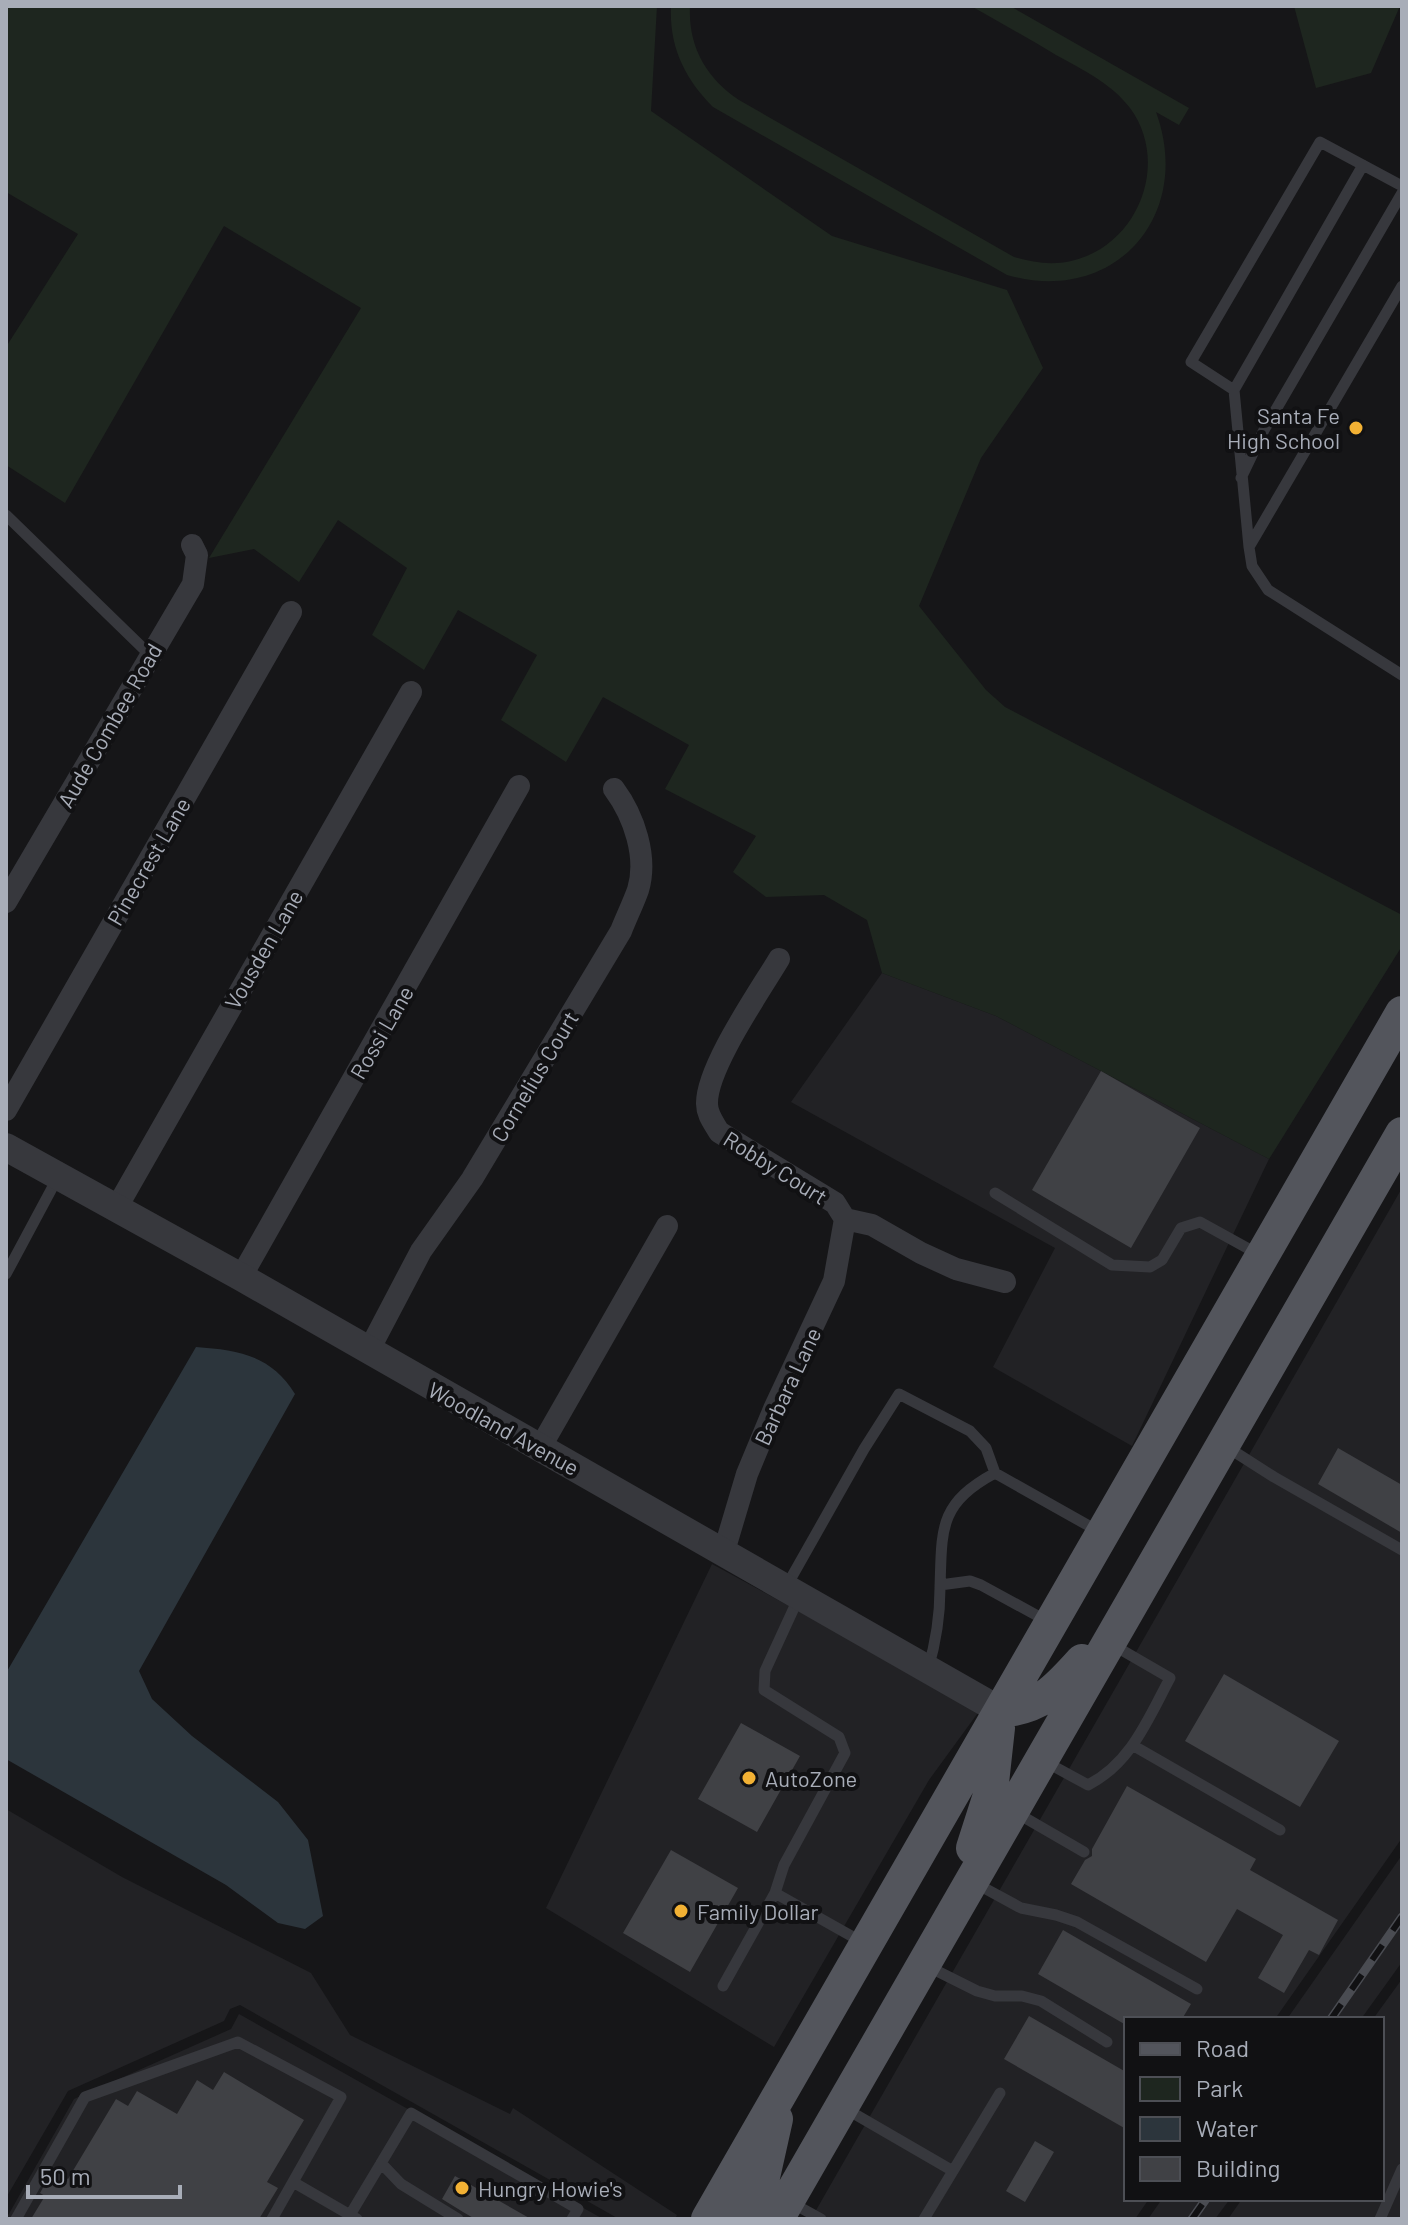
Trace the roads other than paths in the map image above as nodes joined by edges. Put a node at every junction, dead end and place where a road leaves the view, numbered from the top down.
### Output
1 (1363, 165) junction
2 (1402, 186) edge
3 (1402, 193) edge
4 (1402, 286) edge
5 (1234, 390) junction
6 (1241, 478) junction
7 (6, 515) edge
8 (192, 545) dead end
9 (1249, 547) junction
10 (291, 612) dead end
11 (150, 655) junction
12 (1402, 675) edge
13 (411, 692) dead end
14 (519, 786) dead end
15 (614, 789) dead end
16 (6, 902) edge
17 (779, 959) dead end
18 (1402, 1013) edge
19 (6, 1110) edge
20 (1400, 1140) edge
21 (6, 1147) edge
22 (58, 1177) junction
23 (995, 1193) dead end
24 (117, 1207) junction
25 (845, 1219) junction
26 (667, 1226) dead end
27 (1262, 1256) junction
28 (6, 1274) edge
29 (241, 1277) junction
30 (1005, 1282) dead end
31 (369, 1350) junction
32 (1224, 1444) junction
33 (540, 1448) junction
34 (995, 1473) junction
35 (1102, 1534) junction
36 (1402, 1550) edge
37 (724, 1551) junction
38 (940, 1585) junction
39 (793, 1591) junction
40 (1134, 1599) junction
41 (1051, 1623) junction
42 (1109, 1643) junction
43 (928, 1669) junction
44 (1001, 1711) junction
45 (1134, 1746) junction
46 (1041, 1759) junction
47 (1011, 1810) junction
48 (1280, 1830) dead end
49 (1084, 1852) dead end
50 (971, 1880) junction
51 (775, 1893) junction
52 (941, 1931) junction
53 (866, 1945) junction
54 (923, 1964) junction
55 (723, 1986) dead end
56 (1197, 1989) dead end
57 (1107, 2042) dead end
58 (783, 2088) junction
59 (1000, 2093) dead end
60 (842, 2107) junction
61 (381, 2163) junction
62 (1402, 2169) edge
63 (953, 2171) junction
64 (293, 2182) junction
65 (782, 2210) edge
66 (353, 2217) edge
67 (16, 2219) edge
68 (272, 2219) edge
69 (458, 2219) edge
70 (572, 2219) edge
71 (708, 2219) edge
72 (743, 2219) edge
73 (821, 2219) edge
74 (924, 2219) edge
75 (1380, 2219) edge

1 - 2 lane
1 - 5 lane
1 - 5 lane
3 - 6 lane
4 - 9 lane
5 - 6 lane
6 - 9 lane
7 - 11 lane
8 - 11 street, Aude Combee Road
9 - 12 lane
10 - 19 street, Pinecrest Lane
11 - 16 street, Aude Combee Road
13 - 24 street, Vousden Lane
14 - 29 street, Rossi Lane
15 - 31 street, Cornelius Court
17 - 25 street, Robby Court
18 - 27 main road
20 - 32 main road
21 - 22 street, Woodland Avenue
22 - 24 street, Woodland Avenue
22 - 28 lane
23 - 27 lane
24 - 29 street, Woodland Avenue
25 - 30 street, Robby Court
25 - 37 street, Barbara Lane
26 - 33 street
27 - 35 main road
29 - 31 street, Woodland Avenue
31 - 33 street, Woodland Avenue
32 - 36 lane
32 - 40 main road
33 - 37 street, Woodland Avenue
34 - 35 lane
34 - 38 lane
34 - 39 lane
35 - 41 main road
37 - 39 street, Woodland Avenue
38 - 41 lane
38 - 43 lane
39 - 43 street, Woodland Avenue
39 - 51 lane
40 - 42 main road
40 - 44 main road
41 - 44 main road
42 - 45 lane
42 - 46 main road
43 - 44 street, Woodland Avenue
44 - 52 main road
44 - 53 main road
45 - 46 lane
45 - 48 lane
46 - 47 main road
47 - 49 lane
47 - 50 main road
50 - 52 main road
50 - 56 lane
51 - 53 lane
51 - 55 lane
52 - 54 main road
53 - 58 main road
54 - 57 lane
54 - 60 main road
58 - 71 main road
58 - 72 main road
59 - 63 lane
60 - 63 lane
60 - 65 main road
61 - 66 lane
61 - 69 lane
61 - 70 lane
62 - 75 lane
63 - 74 lane
64 - 66 lane
64 - 67 lane
64 - 68 lane
65 - 73 lane

